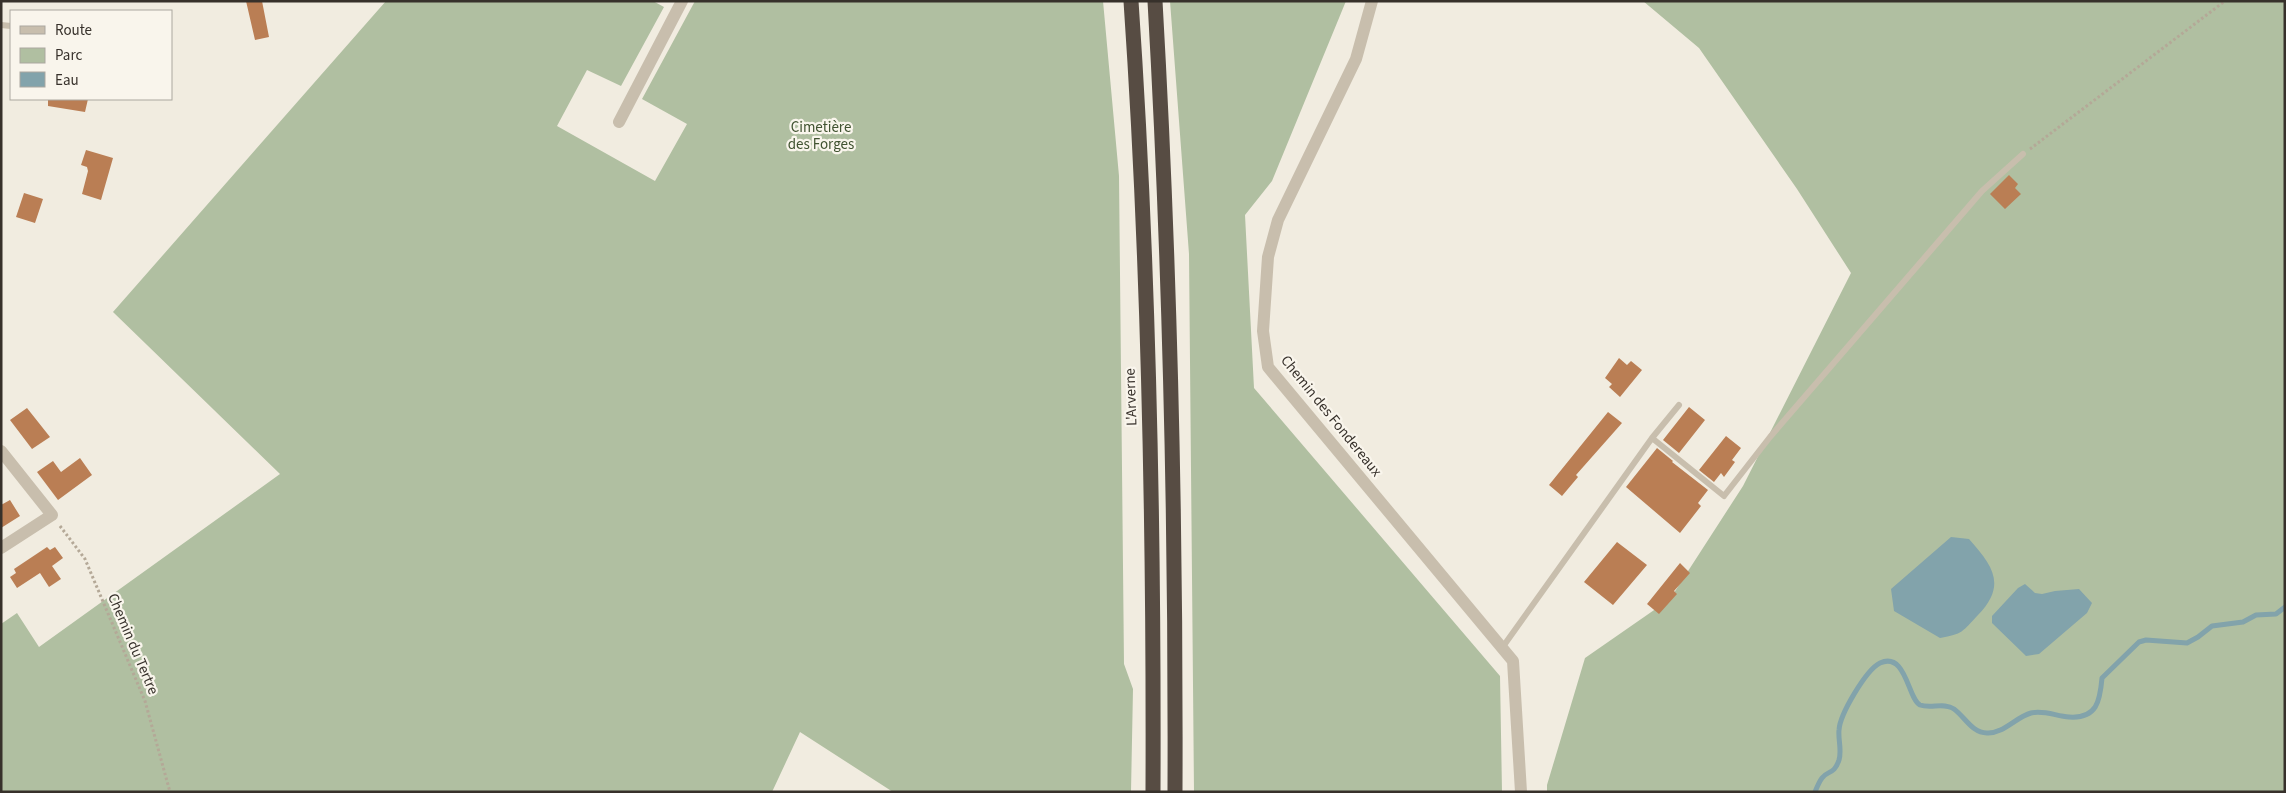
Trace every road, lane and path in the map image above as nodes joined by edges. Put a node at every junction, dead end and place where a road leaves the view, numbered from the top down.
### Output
1 (682, 1) edge
2 (1131, 1) edge
3 (1155, 1) edge
4 (1372, 1) edge
5 (2225, 1) edge
6 (619, 122) dead end
7 (2024, 154) joint
8 (1680, 404) dead end
9 (1652, 438) junction
10 (1, 451) edge
11 (52, 515) junction
12 (1, 548) edge
13 (1502, 648) junction
14 (170, 792) edge
15 (1153, 792) edge
16 (1175, 792) edge
17 (1520, 792) edge

1 - 6 street
2 - 15 highway, L'Arverne
3 - 16 highway
4 - 13 street, Chemin des Fondereaux
5 - 7 path
7 - 9 lane
8 - 9 lane
9 - 13 lane
10 - 11 street
11 - 12 street
11 - 14 path, Chemin du Tertre
13 - 17 street, Chemin des Fondereaux

